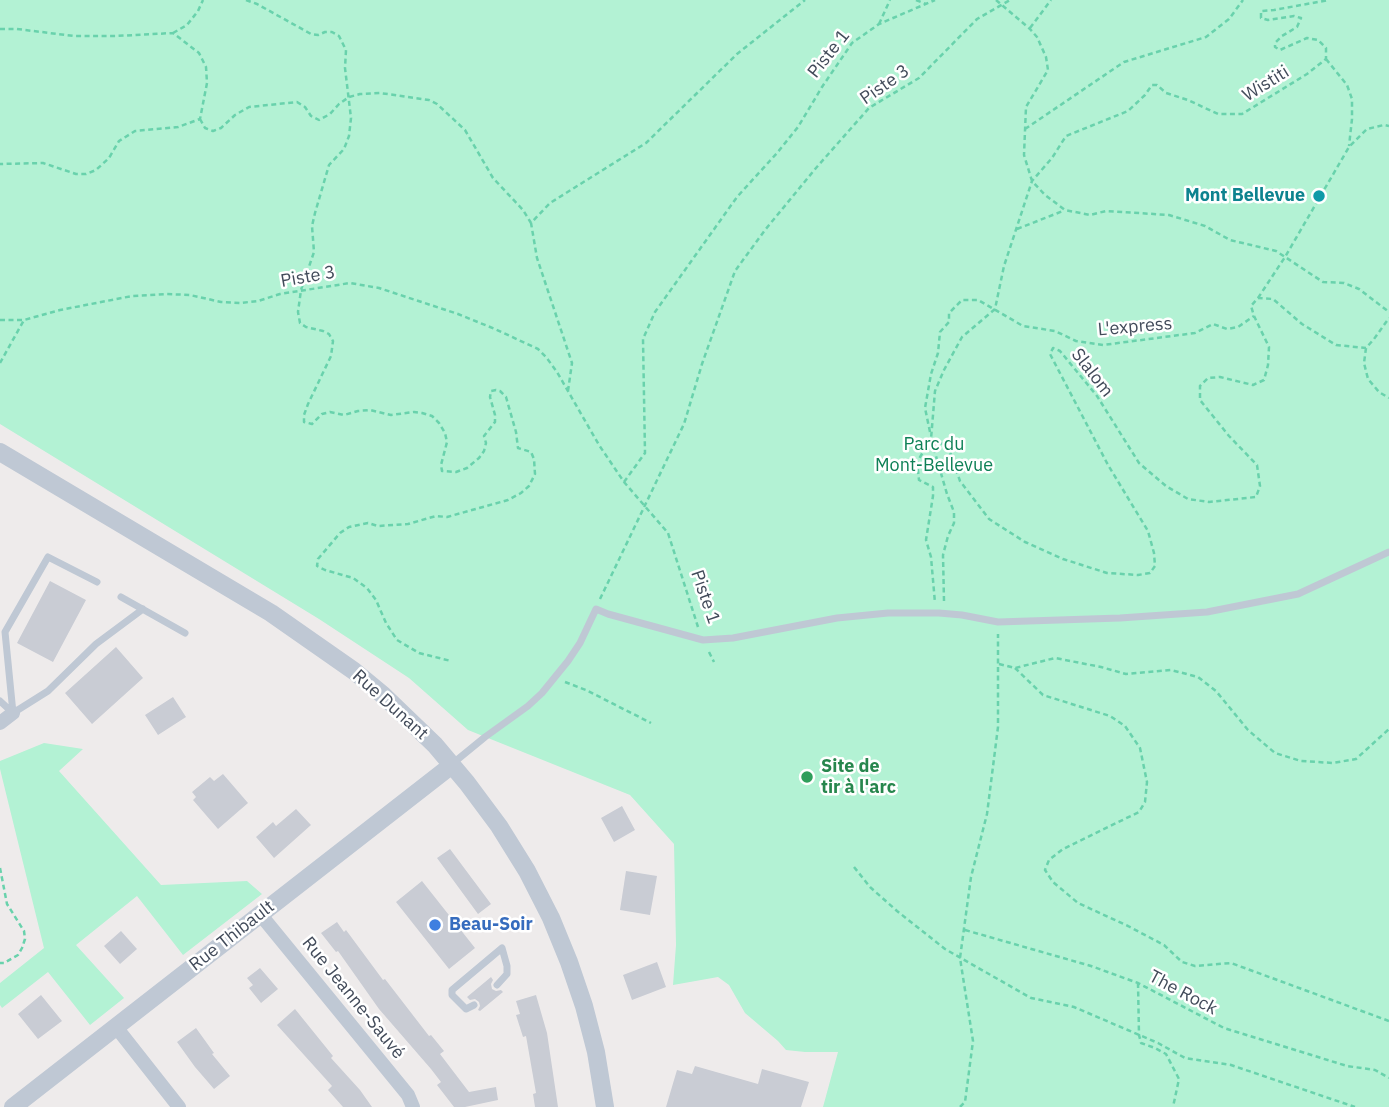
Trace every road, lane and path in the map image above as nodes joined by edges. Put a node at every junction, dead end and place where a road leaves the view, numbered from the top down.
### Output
1 (203, 0) edge
2 (246, 0) edge
3 (805, 0) edge
4 (890, 0) edge
5 (916, 0) edge
6 (935, 0) edge
7 (996, 0) edge
8 (1010, 0) edge
9 (1051, 0) edge
10 (1243, 0) edge
11 (1329, 0) edge
12 (926, 4) junction
13 (1002, 5) junction
14 (879, 24) junction
15 (0, 29) edge
16 (1030, 29) junction
17 (173, 33) junction
18 (1326, 60) junction
19 (349, 97) junction
20 (200, 119) junction
21 (1389, 126) edge
22 (1025, 130) junction
23 (1349, 147) junction
24 (0, 164) edge
25 (1032, 181) junction
26 (1065, 210) junction
27 (531, 223) junction
28 (1017, 229) junction
29 (1285, 257) junction
30 (301, 290) junction
31 (1258, 298) junction
32 (995, 309) junction
33 (1389, 312) edge
34 (1254, 316) junction
35 (1389, 318) edge
36 (0, 320) edge
37 (24, 320) junction
38 (1366, 348) junction
39 (0, 363) edge
40 (568, 391) junction
41 (1389, 398) edge
42 (931, 439) junction
43 (0, 452) edge
44 (624, 482) junction
45 (646, 506) junction
46 (1389, 552) edge
47 (97, 582) dead end
48 (121, 597) dead end
49 (596, 607) dead end
50 (143, 609) junction
51 (939, 613) junction
52 (998, 622) junction
53 (184, 633) dead end
54 (703, 640) junction
55 (451, 661) dead end
56 (999, 664) junction
57 (1015, 668) junction
58 (555, 678) junction
59 (0, 701) edge
60 (13, 713) junction
61 (0, 723) edge
62 (650, 723) dead end
63 (1389, 729) edge
64 (452, 765) junction
65 (854, 867) dead end
66 (0, 868) edge
67 (260, 915) junction
68 (965, 929) junction
69 (960, 958) junction
70 (0, 963) edge
71 (1138, 983) junction
72 (497, 985) dead end
73 (474, 1005) dead end
74 (1389, 1021) edge
75 (116, 1027) junction
76 (1139, 1035) junction
77 (1389, 1078) edge
78 (13, 1107) edge
79 (179, 1107) edge
80 (413, 1107) edge
81 (606, 1107) edge
82 (960, 1107) edge
83 (1173, 1107) edge
84 (1354, 1107) edge

1 - 17 path
2 - 19 path
3 - 27 path
4 - 14 path
5 - 12 path
6 - 12 path, Piste 1
7 - 13 path
8 - 13 path, Piste 3
9 - 16 path
10 - 22 path
11 - 18 path, Wistiti
12 - 14 path, Piste 1
13 - 16 path
13 - 45 path, Piste 3
14 - 44 path, Piste 1
15 - 17 path
16 - 22 path
17 - 20 path
18 - 23 path
18 - 25 path, Wistiti
19 - 20 path
19 - 27 path
19 - 30 path
20 - 24 path
21 - 23 path
22 - 25 path
23 - 29 path
25 - 26 path
25 - 28 path
26 - 28 path
26 - 29 path
27 - 40 path
28 - 32 path
29 - 31 path
29 - 33 path
30 - 37 path, Piste 3
30 - 40 path, Piste 3
30 - 55 path
31 - 34 path
31 - 38 path
32 - 34 path, L'express
32 - 42 path
32 - 42 path, L'express
34 - 42 path, Slalom
35 - 38 path
36 - 37 path, Piste 3
37 - 39 path
38 - 41 path
40 - 44 path, Piste 3
42 - 51 path
42 - 51 path
43 - 64 street, Rue Dunant
44 - 45 path, Piste 1
45 - 49 path, Piste 3
45 - 54 path, Piste 1
46 - 52 lane, Piste 1
47 - 60 lane
48 - 50 lane
50 - 53 lane
50 - 60 lane
51 - 52 lane, Piste 1
51 - 54 lane, Piste 1
52 - 56 path
54 - 58 lane
56 - 57 path
56 - 68 path
57 - 63 path
57 - 74 path
58 - 62 path
58 - 64 lane
59 - 60 lane
60 - 61 street
64 - 67 street, Rue Thibault
64 - 81 street, Rue Dunant
65 - 69 path
66 - 70 path
67 - 75 street, Rue Thibault
67 - 80 street, Rue Jeanne-Sauvé
68 - 69 path
68 - 71 path, The Rock
69 - 76 path
69 - 82 path
71 - 76 path
71 - 77 path, The Rock
72 - 73 lane
75 - 78 street, Rue Thibault
75 - 79 street
76 - 83 path
76 - 84 path

